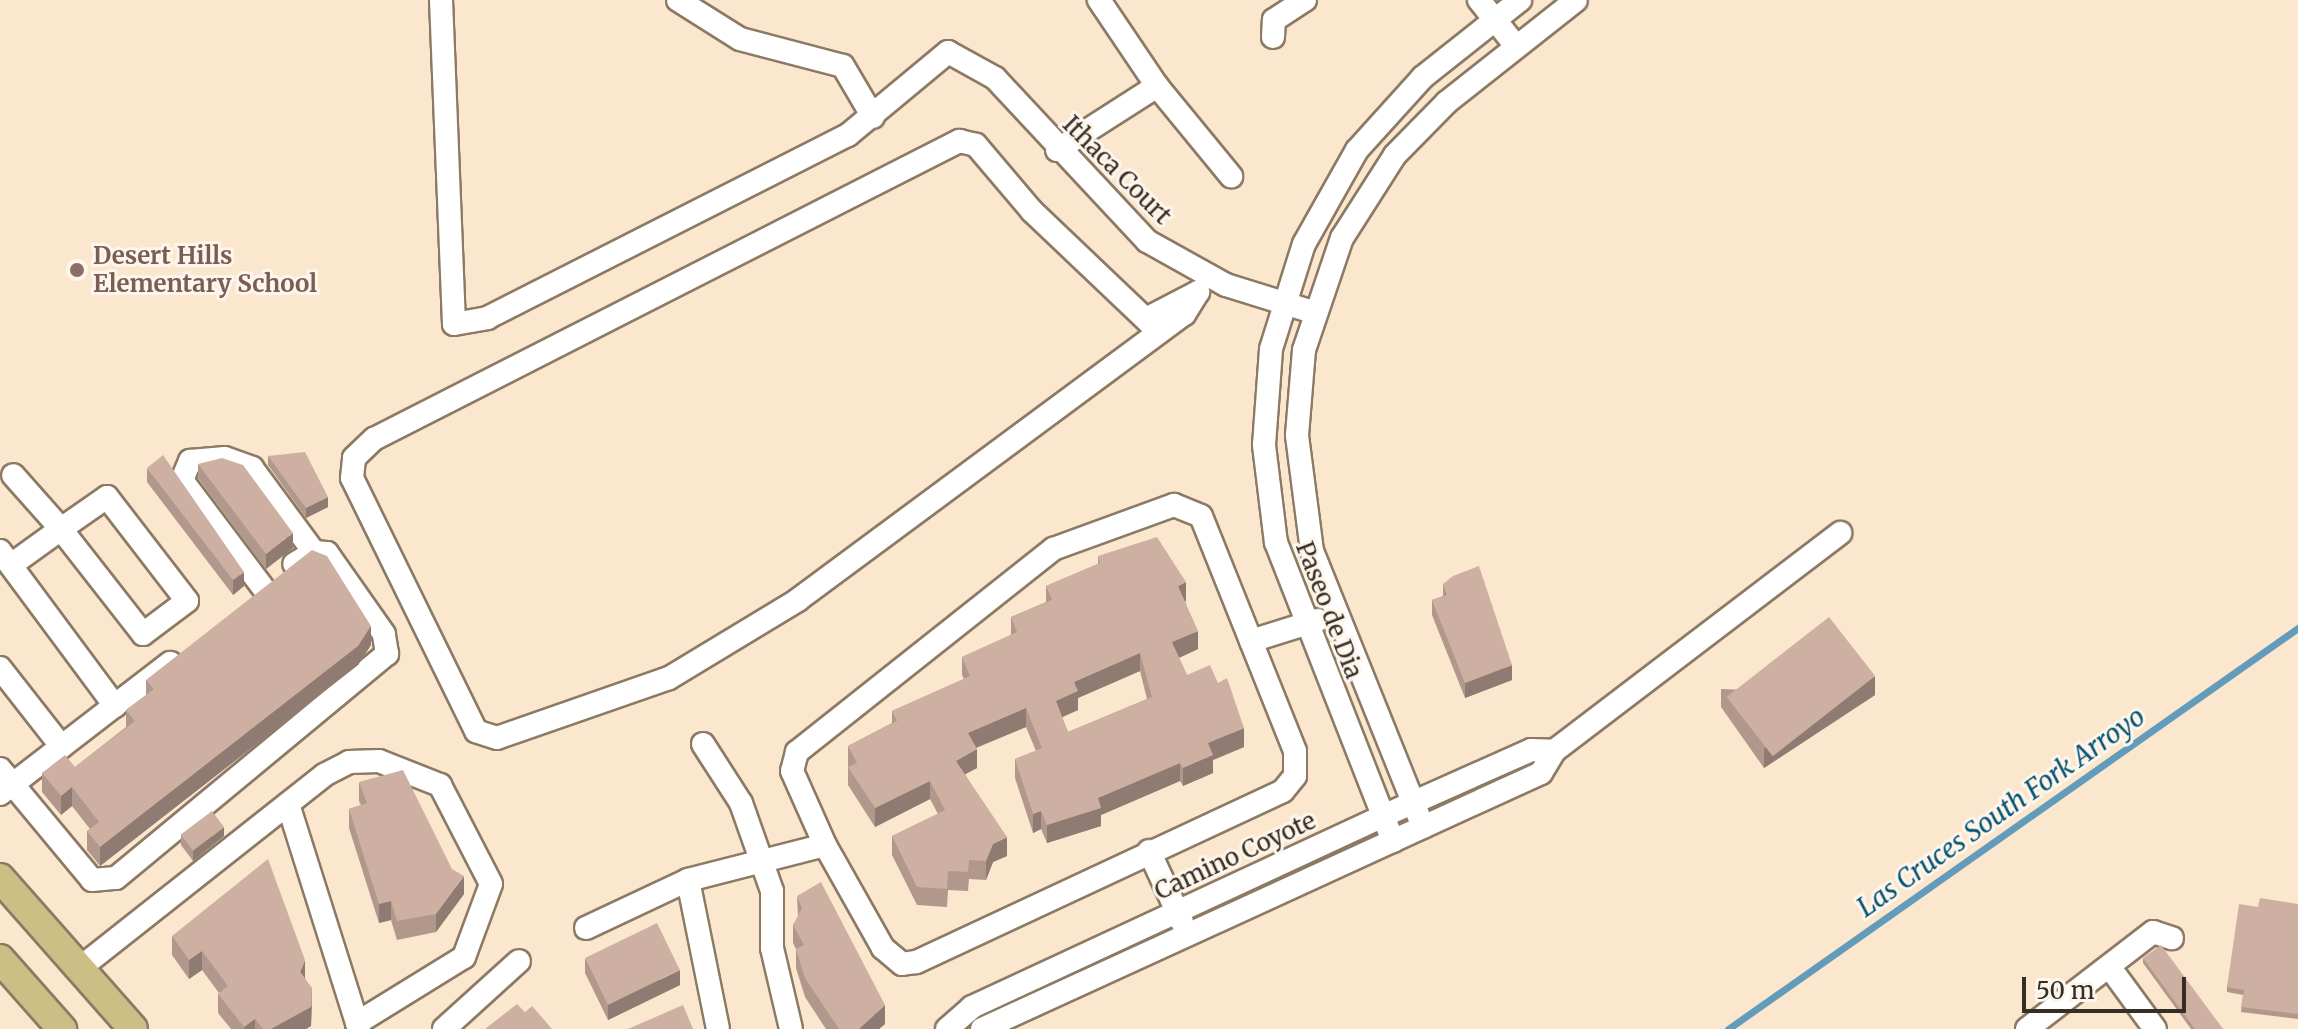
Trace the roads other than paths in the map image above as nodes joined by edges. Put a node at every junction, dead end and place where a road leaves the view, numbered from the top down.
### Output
1 (441, 0) edge
2 (678, 0) edge
3 (1099, 0) edge
4 (1305, 0) edge
5 (1479, 0) edge
6 (1520, 0) edge
7 (1576, 0) edge
8 (1494, 20) junction
9 (1273, 37) dead end
10 (1516, 46) junction
11 (1157, 86) junction
12 (873, 117) junction
13 (1057, 150) junction
14 (1231, 176) dead end
15 (1204, 284) junction
16 (1281, 304) junction
17 (1313, 312) junction
18 (1152, 324) junction
19 (13, 475) dead end
20 (61, 529) junction
21 (1840, 533) dead end
22 (314, 552) junction
23 (5, 558) edge
24 (264, 589) junction
25 (239, 608) edge
26 (1335, 616) junction
27 (1304, 624) junction
28 (1251, 641) junction
29 (190, 647) edge
30 (0, 668) edge
31 (115, 706) junction
32 (703, 744) dead end
33 (62, 747) junction
34 (1554, 751) junction
35 (4, 782) edge
36 (1415, 803) junction
37 (288, 804) junction
38 (1383, 816) junction
39 (1423, 827) junction
40 (1393, 841) junction
41 (825, 845) junction
42 (1149, 851) junction
43 (763, 864) junction
44 (0, 878) edge
45 (688, 880) junction
46 (1177, 912) junction
47 (586, 928) dead end
48 (1188, 934) junction
49 (2172, 938) dead end
50 (0, 959) edge
51 (519, 961) dead end
52 (80, 968) junction
53 (2111, 969) junction
54 (358, 1026) edge
55 (62, 1029) edge
56 (133, 1029) edge
57 (444, 1029) edge
58 (718, 1029) edge
59 (791, 1029) edge
60 (947, 1029) edge
61 (982, 1029) edge
62 (2027, 1029) edge
63 (2155, 1029) edge

1 - 12 street
2 - 12 street
3 - 11 street
4 - 9 street
5 - 8 street
6 - 8 street, Paseo de Dia
7 - 10 street, Paseo de Dia
8 - 10 street
8 - 16 street, Paseo de Dia
10 - 17 street, Paseo de Dia
11 - 13 street
11 - 14 street
12 - 13 street, Ithaca Court
13 - 15 street, Ithaca Court
15 - 16 street, Ithaca Court
15 - 18 street
16 - 17 street, Ithaca Court
16 - 27 street, Paseo de Dia
17 - 26 street, Paseo de Dia
18 - 18 street
19 - 20 street
20 - 20 street
20 - 23 street
21 - 34 street, Camino Coyote
22 - 24 street
22 - 24 street
22 - 35 street
23 - 31 street
24 - 25 street
26 - 27 street
26 - 36 street, Paseo de Dia
27 - 28 street
27 - 38 street, Paseo de Dia
28 - 41 street
28 - 42 street
29 - 31 street
30 - 33 street
31 - 33 street
32 - 43 street
33 - 35 street
34 - 36 street, Camino Coyote
34 - 39 street, Camino Coyote
36 - 38 street, Camino Coyote
36 - 39 street, Paseo de Dia
37 - 52 street
37 - 54 street
37 - 54 street
38 - 40 street, Paseo de Dia
38 - 46 street, Camino Coyote
39 - 40 street, Camino Coyote
40 - 48 street, Camino Coyote
41 - 42 street
41 - 43 street
42 - 46 street
43 - 45 street
43 - 59 street
44 - 52 main road
45 - 47 street
45 - 58 street
46 - 48 street
46 - 60 street, Camino Coyote
48 - 61 street, Camino Coyote
49 - 53 street
50 - 55 main road
51 - 57 street
52 - 56 main road
53 - 62 street
53 - 63 street

